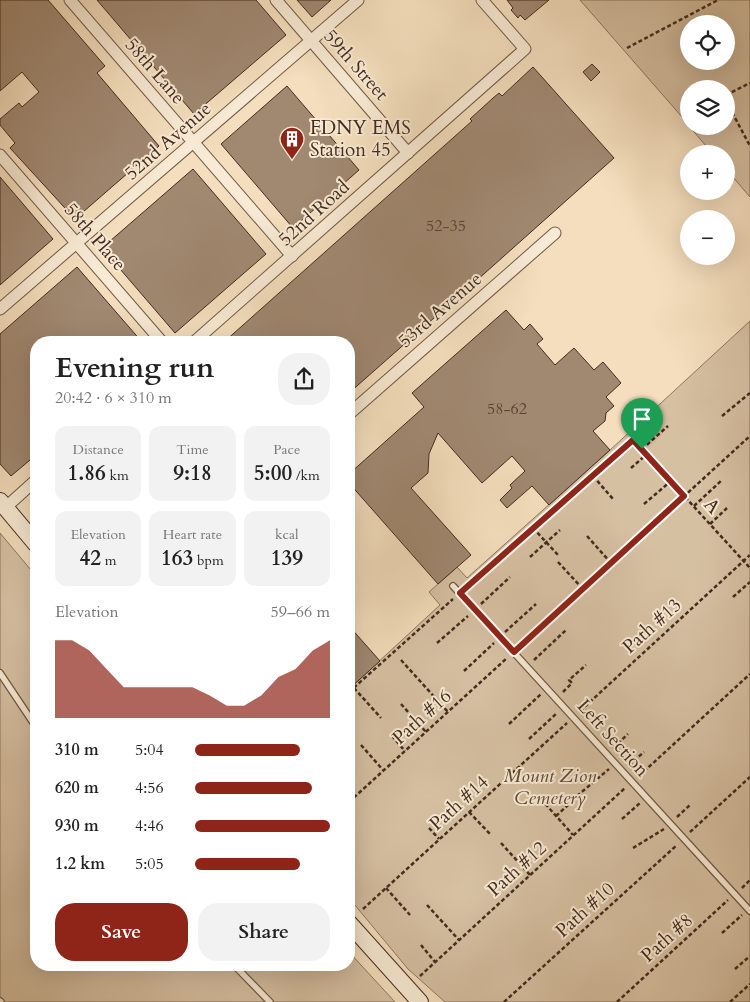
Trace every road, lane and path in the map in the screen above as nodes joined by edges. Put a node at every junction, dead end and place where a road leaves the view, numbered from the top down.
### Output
1 (70, 0) edge
2 (276, 0) edge
3 (358, 0) edge
4 (482, 0) edge
5 (718, 0) edge
6 (312, 40) junction
7 (627, 48) dead end
8 (750, 83) edge
9 (735, 90) edge
10 (735, 118) edge
11 (194, 142) junction
12 (750, 146) edge
13 (408, 153) junction
14 (0, 155) edge
15 (555, 233) dead end
16 (77, 243) junction
17 (292, 256) junction
18 (0, 309) edge
19 (157, 336) edge
20 (201, 336) edge
21 (750, 393) edge
22 (355, 409) edge
23 (722, 416) dead end
24 (668, 426) dead end
25 (750, 436) edge
26 (746, 439) junction
27 (750, 443) edge
28 (642, 449) junction
29 (646, 454) junction
30 (631, 468) dead end
31 (592, 476) junction
32 (722, 480) dead end
33 (671, 481) junction
34 (30, 484) edge
35 (684, 496) junction
36 (613, 499) dead end
37 (3, 504) edge
38 (644, 504) dead end
39 (694, 506) junction
40 (726, 508) dead end
41 (710, 524) junction
42 (533, 528) junction
43 (560, 530) dead end
44 (588, 536) dead end
45 (30, 537) edge
46 (546, 542) junction
47 (750, 555) edge
48 (560, 556) dead end
49 (530, 557) dead end
50 (744, 561) junction
51 (558, 562) dead end
52 (611, 562) junction
53 (750, 568) edge
54 (750, 582) edge
55 (454, 586) dead end
56 (582, 589) junction
57 (460, 593) junction
58 (733, 597) dead end
59 (566, 630) dead end
60 (514, 652) junction
61 (401, 660) dead end
62 (586, 665) dead end
63 (527, 666) junction
64 (0, 673) edge
65 (750, 674) edge
66 (355, 686) edge
67 (355, 688) edge
68 (547, 688) junction
69 (556, 698) junction
70 (401, 704) dead end
71 (564, 707) junction
72 (448, 712) junction
73 (573, 717) junction
74 (30, 718) edge
75 (382, 718) dead end
76 (509, 724) dead end
77 (426, 732) junction
78 (628, 734) dead end
79 (392, 736) dead end
80 (529, 739) dead end
81 (361, 745) dead end
82 (405, 751) junction
83 (644, 752) dead end
84 (607, 754) junction
85 (615, 763) junction
86 (384, 770) junction
87 (623, 771) junction
88 (750, 777) edge
89 (632, 782) junction
90 (578, 796) dead end
91 (355, 797) edge
92 (647, 797) junction
93 (540, 799) dead end
94 (568, 805) dead end
95 (469, 812) junction
96 (556, 816) junction
97 (622, 819) dead end
98 (429, 828) dead end
99 (491, 835) dead end
100 (574, 836) junction
101 (684, 838) junction
102 (440, 839) junction
103 (501, 843) dead end
104 (530, 875) junction
105 (386, 888) junction
106 (735, 894) junction
107 (427, 905) dead end
108 (363, 909) dead end
109 (749, 910) edge
110 (410, 915) dead end
111 (355, 930) edge
112 (722, 933) dead end
113 (459, 940) junction
114 (421, 945) dead end
115 (750, 956) edge
116 (435, 962) junction
117 (735, 969) dead end
118 (240, 971) edge
119 (420, 976) dead end
120 (750, 984) edge
121 (270, 1002) edge
122 (420, 1002) edge
123 (504, 1002) edge
124 (617, 1002) edge
125 (730, 1002) edge

1 - 11 street, 58th Lane
2 - 6 street, 59th Street
3 - 6 street, 52nd Avenue
4 - 13 street, 52nd Road
5 - 7 path
6 - 11 street, 52nd Avenue
6 - 13 street, 59th Street
8 - 9 path
10 - 12 path
11 - 16 street, 52nd Avenue
11 - 17 street, 58th Lane
13 - 17 street, 52nd Road
14 - 16 street, 58th Place
15 - 22 street, 53rd Avenue
16 - 18 street, 52nd Avenue
16 - 19 street, 58th Place
17 - 20 street, 52nd Road
21 - 23 path
24 - 28 path
25 - 26 path, Path #16
26 - 27 path
26 - 35 path, Path #16
28 - 29 path, A
28 - 31 path, A
29 - 30 path
29 - 33 path, A
31 - 36 path
31 - 42 path
32 - 39 path
33 - 35 path, A
33 - 38 path
34 - 37 street
35 - 39 path, A
35 - 52 path, Path #16
37 - 45 main road
39 - 41 path, A
40 - 41 path
41 - 50 path, A
42 - 46 path
42 - 57 path
43 - 46 path
44 - 52 path
46 - 48 path
46 - 49 path
47 - 50 path, Path #13
50 - 53 path, A
50 - 73 path, Path #13
51 - 56 path
52 - 56 path, Path #16
54 - 58 path
55 - 57 lane, Left Section
56 - 60 path, Path #16
57 - 60 lane, Left Section
57 - 66 path
59 - 63 path
60 - 63 lane, Left Section
60 - 72 path, Path #16
61 - 72 path
62 - 69 path
63 - 68 lane, Left Section
64 - 74 lane
65 - 89 path, Path #12
67 - 75 path
68 - 69 lane, Left Section
68 - 76 path
69 - 71 lane, Left Section
70 - 77 path
71 - 73 lane, Left Section
71 - 80 path
72 - 77 path, Path #16
73 - 84 lane, Left Section
73 - 95 path, Path #14
77 - 82 path, Path #16
78 - 84 path
79 - 82 path
81 - 86 path
82 - 86 path, Path #16
83 - 87 path
84 - 85 lane, Left Section
85 - 87 lane, Left Section
85 - 90 path
86 - 91 path, Path #16
87 - 89 lane, Left Section
88 - 101 path, Path #10
89 - 92 lane, Left Section
89 - 100 path, Path #12
92 - 97 path
92 - 101 lane, Left Section
93 - 96 path
94 - 96 path
95 - 99 path
95 - 102 path, Path #14
96 - 100 path
98 - 102 path
100 - 104 path, Path #12
101 - 106 lane, Left Section
101 - 123 path, Path #10
102 - 105 path, Path #14
103 - 104 path
104 - 113 path, Path #12
105 - 108 path, Path #14
105 - 110 path
106 - 109 lane, Left Section
106 - 124 path, Path #8
107 - 113 path
109 - 112 path
111 - 122 main road
113 - 116 path, Path #12
114 - 116 path
115 - 117 path
116 - 119 path, Path #12
118 - 121 lane
120 - 125 path

